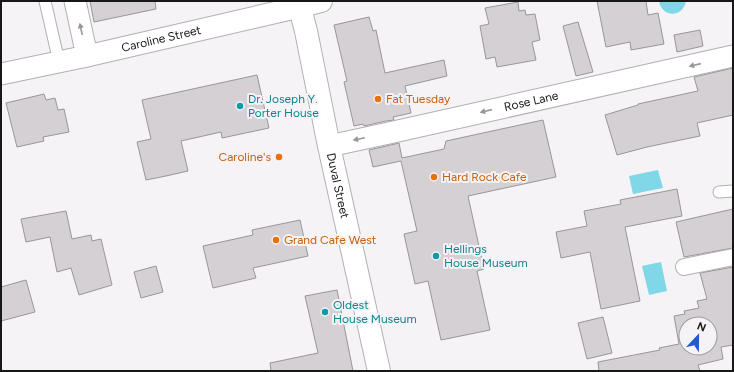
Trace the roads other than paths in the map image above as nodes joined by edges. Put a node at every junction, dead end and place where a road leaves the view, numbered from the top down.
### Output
1 (45, 1) edge
2 (75, 1) edge
3 (321, 1) edge
4 (298, 4) edge
5 (87, 56) junction
6 (733, 56) edge
7 (58, 62) junction
8 (1, 74) edge
9 (329, 146) junction
10 (733, 191) edge
11 (719, 192) dead end
12 (733, 257) edge
13 (684, 268) dead end
14 (379, 371) edge

1 - 7 lane
5 -> 2 street
3 - 4 street, Caroline Street
4 - 5 street, Caroline Street
4 - 9 street, Duval Street
5 - 7 street, Caroline Street
6 -> 9 street, Rose Lane
7 - 8 street, Caroline Street
9 - 14 street, Duval Street
10 - 11 lane
12 - 13 street

